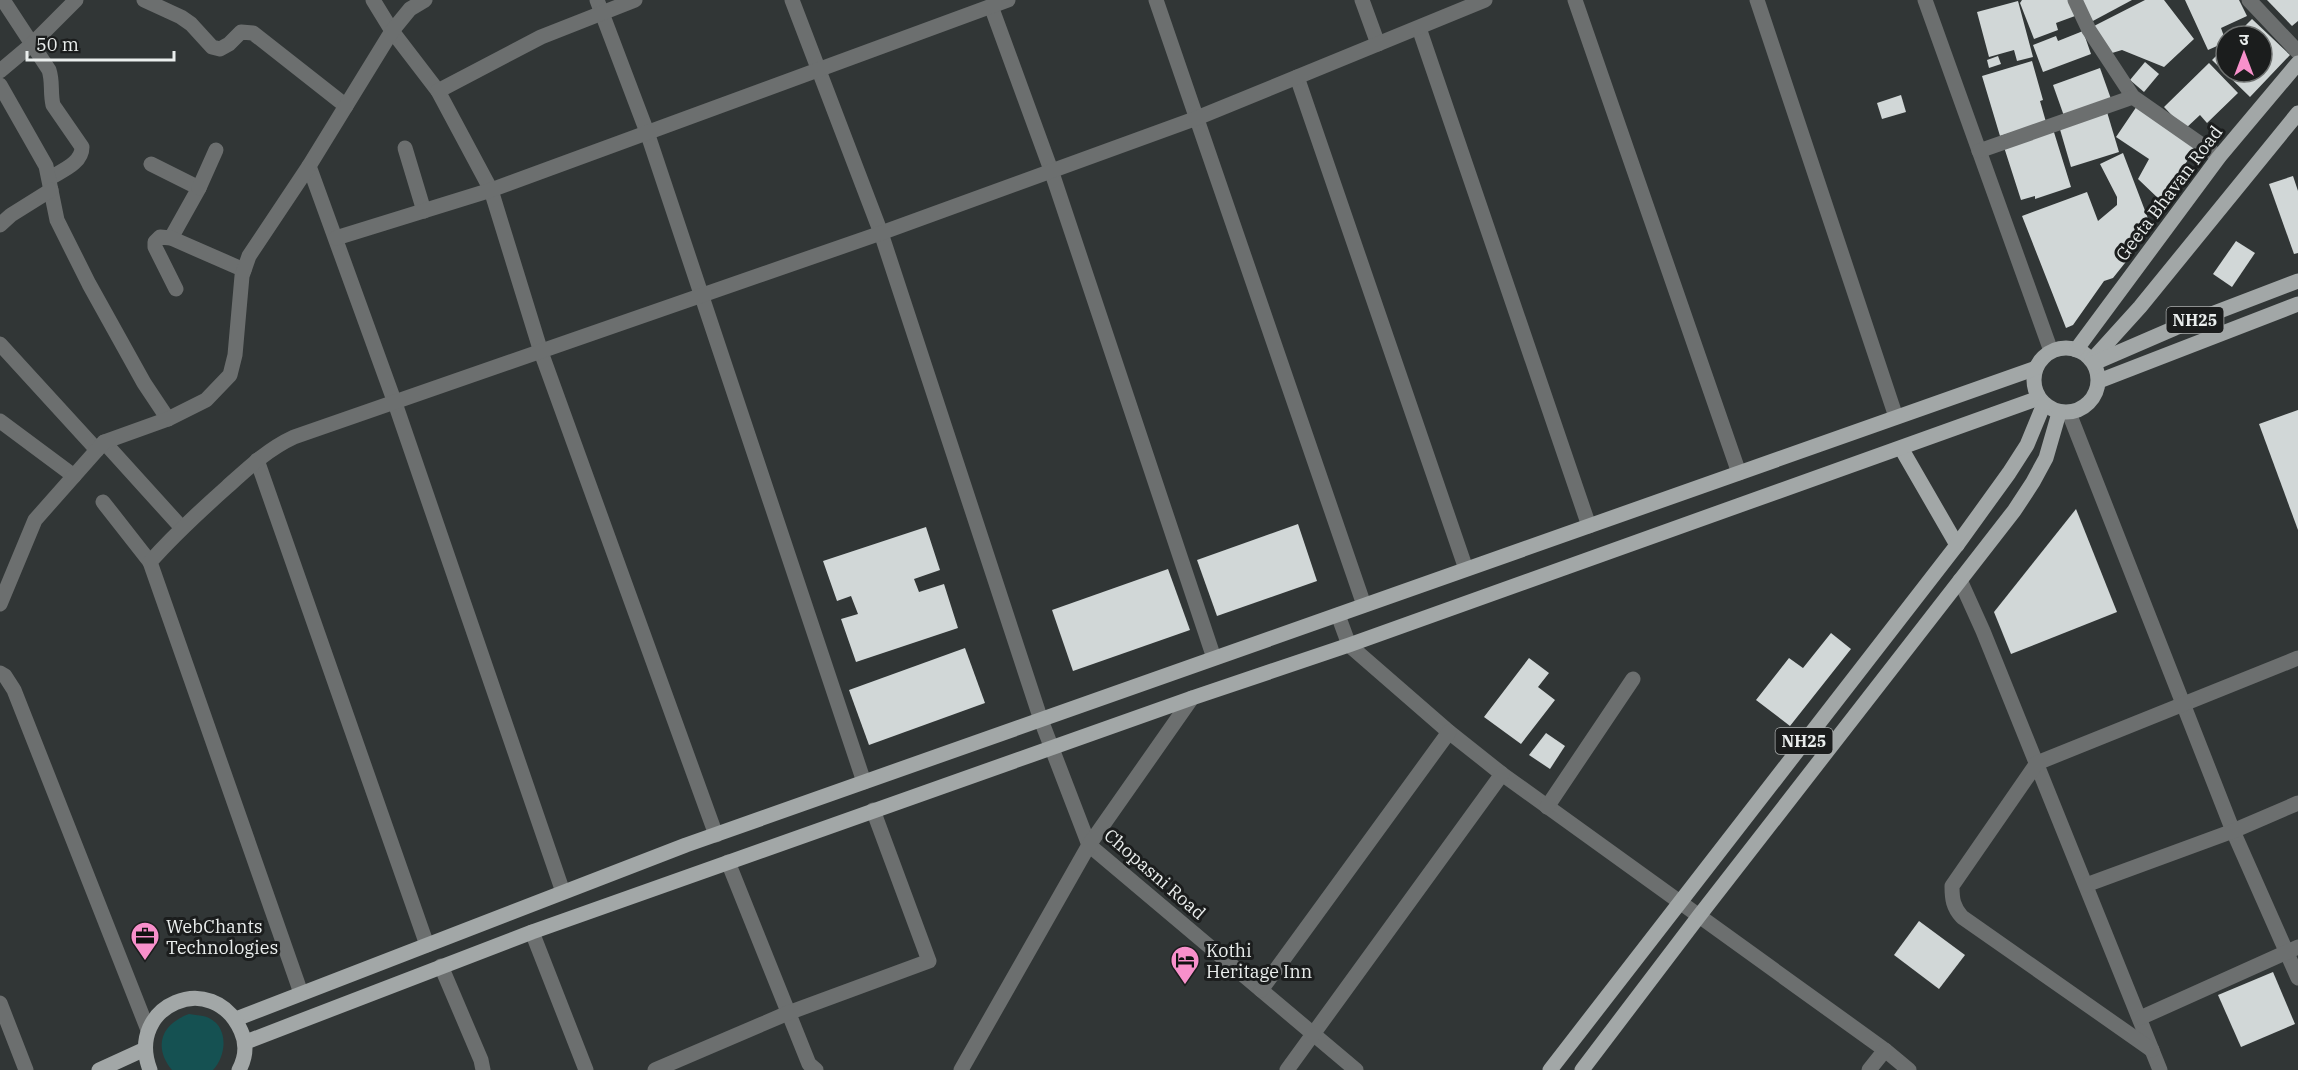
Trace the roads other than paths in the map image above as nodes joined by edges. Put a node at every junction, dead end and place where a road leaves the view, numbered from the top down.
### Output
1 (3, 0) edge
2 (76, 0) edge
3 (144, 0) edge
4 (373, 0) edge
5 (425, 0) edge
6 (635, 0) edge
7 (792, 0) edge
8 (1008, 0) edge
9 (1156, 0) edge
10 (1362, 0) edge
11 (1485, 0) edge
12 (1575, 0) edge
13 (1757, 0) edge
14 (1925, 0) edge
15 (2075, 0) edge
16 (2249, 0) edge
17 (599, 6) edge
18 (991, 6) junction
19 (1419, 28) junction
20 (392, 31) junction
21 (1378, 44) junction
22 (31, 45) junction
23 (2298, 52) edge
24 (2298, 63) edge
25 (0, 70) edge
26 (819, 70) junction
27 (1297, 77) junction
28 (0, 85) edge
29 (438, 91) junction
30 (2133, 97) junction
31 (346, 106) junction
32 (2298, 113) edge
33 (1197, 118) junction
34 (2298, 129) edge
35 (647, 132) junction
36 (2278, 136) junction
37 (405, 148) dead end
38 (216, 150) dead end
39 (1979, 151) junction
40 (2218, 157) junction
41 (151, 164) dead end
42 (309, 166) junction
43 (1052, 170) junction
44 (51, 184) junction
45 (199, 188) junction
46 (491, 190) junction
47 (424, 210) junction
48 (0, 225) edge
49 (880, 233) junction
50 (171, 238) junction
51 (336, 238) junction
52 (244, 270) junction
53 (2298, 281) edge
54 (176, 289) dead end
55 (701, 296) junction
56 (2298, 304) edge
57 (0, 344) edge
58 (2076, 350) junction
59 (2050, 351) junction
60 (541, 352) junction
61 (2093, 362) junction
62 (2036, 368) junction
63 (2099, 381) junction
64 (2042, 401) junction
65 (395, 403) junction
66 (2064, 413) junction
67 (1896, 417) junction
68 (168, 419) junction
69 (0, 422) edge
70 (100, 446) junction
71 (1901, 448) junction
72 (258, 460) junction
73 (1739, 473) junction
74 (74, 476) junction
75 (103, 502) dead end
76 (1589, 526) junction
77 (182, 527) junction
78 (1956, 545) junction
79 (150, 562) junction
80 (1466, 569) junction
81 (1960, 580) junction
82 (0, 604) edge
83 (1364, 605) junction
84 (1338, 615) junction
85 (1349, 645) junction
86 (1214, 658) junction
87 (2298, 658) edge
88 (0, 673) edge
89 (1633, 679) dead end
90 (1192, 698) junction
91 (2183, 705) junction
92 (1041, 720) junction
93 (1449, 732) junction
94 (1051, 748) junction
95 (2037, 763) junction
96 (1502, 774) junction
97 (864, 782) junction
98 (2298, 803) edge
99 (1547, 807) junction
100 (873, 810) junction
101 (2233, 831) junction
102 (716, 835) junction
103 (1089, 845) junction
104 (728, 862) junction
105 (2086, 885) junction
106 (563, 892) junction
107 (1678, 903) junction
108 (1699, 916) junction
109 (532, 932) junction
110 (427, 945) junction
111 (2293, 950) edge
112 (441, 966) junction
113 (2298, 978) edge
114 (1261, 990) junction
115 (301, 993) junction
116 (0, 1003) edge
117 (788, 1013) junction
118 (2139, 1018) junction
119 (236, 1019) junction
120 (148, 1030) junction
121 (1313, 1034) junction
122 (246, 1042) junction
123 (145, 1049) junction
124 (1885, 1050) junction
125 (2152, 1050) junction
126 (244, 1068) edge
127 (26, 1070) edge
128 (99, 1070) edge
129 (150, 1070) edge
130 (483, 1070) edge
131 (586, 1070) edge
132 (655, 1070) edge
133 (816, 1070) edge
134 (961, 1070) edge
135 (1287, 1070) edge
136 (1356, 1070) edge
137 (1550, 1070) edge
138 (1582, 1070) edge
139 (1869, 1070) edge
140 (1909, 1070) edge
141 (2160, 1070) edge

1 - 22 street
2 - 22 street
3 - 31 street
4 - 20 street
5 - 20 street
6 - 17 street
7 - 26 street, Chopasni Road
8 - 18 street
9 - 33 street
10 - 21 street
11 - 19 street
12 - 73 street
13 - 67 street
14 - 39 street
15 - 30 street
16 - 23 street
17 - 29 street
17 - 35 street
18 - 26 street
18 - 43 street
19 - 21 street
19 - 76 street
20 - 29 street
20 - 31 street
21 - 27 street
22 - 25 street
22 - 44 street
24 - 40 main road, Geeta Bhavan Road
26 - 35 street
26 - 49 street, Chopasni Road
27 - 33 street
27 - 80 street
28 - 44 street
29 - 46 street
30 - 39 street
30 - 40 street
31 - 42 street
32 - 36 main road
33 - 43 street
33 - 83 street
34 - 36 street
35 - 46 street
35 - 55 street
36 - 61 main road
37 - 47 street
38 - 45 street
39 - 59 street
40 - 58 main road, Geeta Bhavan Road
41 - 45 street
42 - 51 street
42 - 52 street
43 - 49 street
43 - 86 street
44 - 48 street
44 - 68 street
45 - 50 street
46 - 47 street
46 - 60 street
47 - 51 street
49 - 55 street
49 - 92 street, Chopasni Road
50 - 52 street
50 - 54 street
51 - 65 street
52 - 68 street
53 - 61 main road, NH25
55 - 60 street
55 - 97 street
56 - 63 main road, NH25
57 - 70 street
58 - 59 main road
58 - 61 main road
59 - 62 main road
60 - 65 street
60 - 102 street
61 - 63 main road
62 - 64 main road
62 - 67 main road
63 - 66 main road
64 - 66 main road
64 - 71 main road
64 - 78 main road, NH25
65 - 72 street
65 - 106 street
66 - 81 main road, NH25
66 - 91 street
67 - 73 main road
68 - 70 street
69 - 74 street
70 - 74 street
70 - 77 street
71 - 78 main road
71 - 85 main road
72 - 77 street
72 - 110 street
73 - 76 main road
74 - 82 street
75 - 79 street
76 - 80 main road
77 - 79 street
78 - 107 main road, NH25
79 - 115 street
80 - 83 main road
81 - 95 street
81 - 108 main road, NH25
83 - 84 main road
84 - 85 street
84 - 86 main road
85 - 90 main road
85 - 93 street
86 - 92 main road
87 - 91 street
88 - 120 street
89 - 99 street
90 - 94 main road
90 - 103 street
91 - 95 street
91 - 101 street
92 - 94 street, Chopasni Road
92 - 97 main road
93 - 96 street
93 - 114 street
94 - 100 main road
94 - 103 street, Chopasni Road
95 - 105 street
95 - 125 street
96 - 99 street
96 - 121 street
97 - 102 main road
98 - 101 street
99 - 107 street
100 - 104 main road
100 - 117 street
101 - 105 street
101 - 111 street
102 - 106 main road
103 - 114 street, Chopasni Road
103 - 134 street
104 - 109 main road
104 - 117 street
105 - 118 street
106 - 110 main road
107 - 108 street
107 - 137 main road, NH25
108 - 124 street
108 - 138 main road, NH25
109 - 112 main road
109 - 131 street
110 - 115 main road
111 - 113 street
111 - 118 street
112 - 122 main road
112 - 130 street
114 - 121 street, Chopasni Road
115 - 119 main road
116 - 127 street
117 - 132 street
117 - 133 street
118 - 125 street
119 - 120 main road
119 - 122 main road
120 - 123 main road
121 - 135 street
121 - 136 street, Chopasni Road
122 - 126 main road
123 - 128 main road
123 - 129 main road
124 - 139 street
124 - 140 street
125 - 141 street

